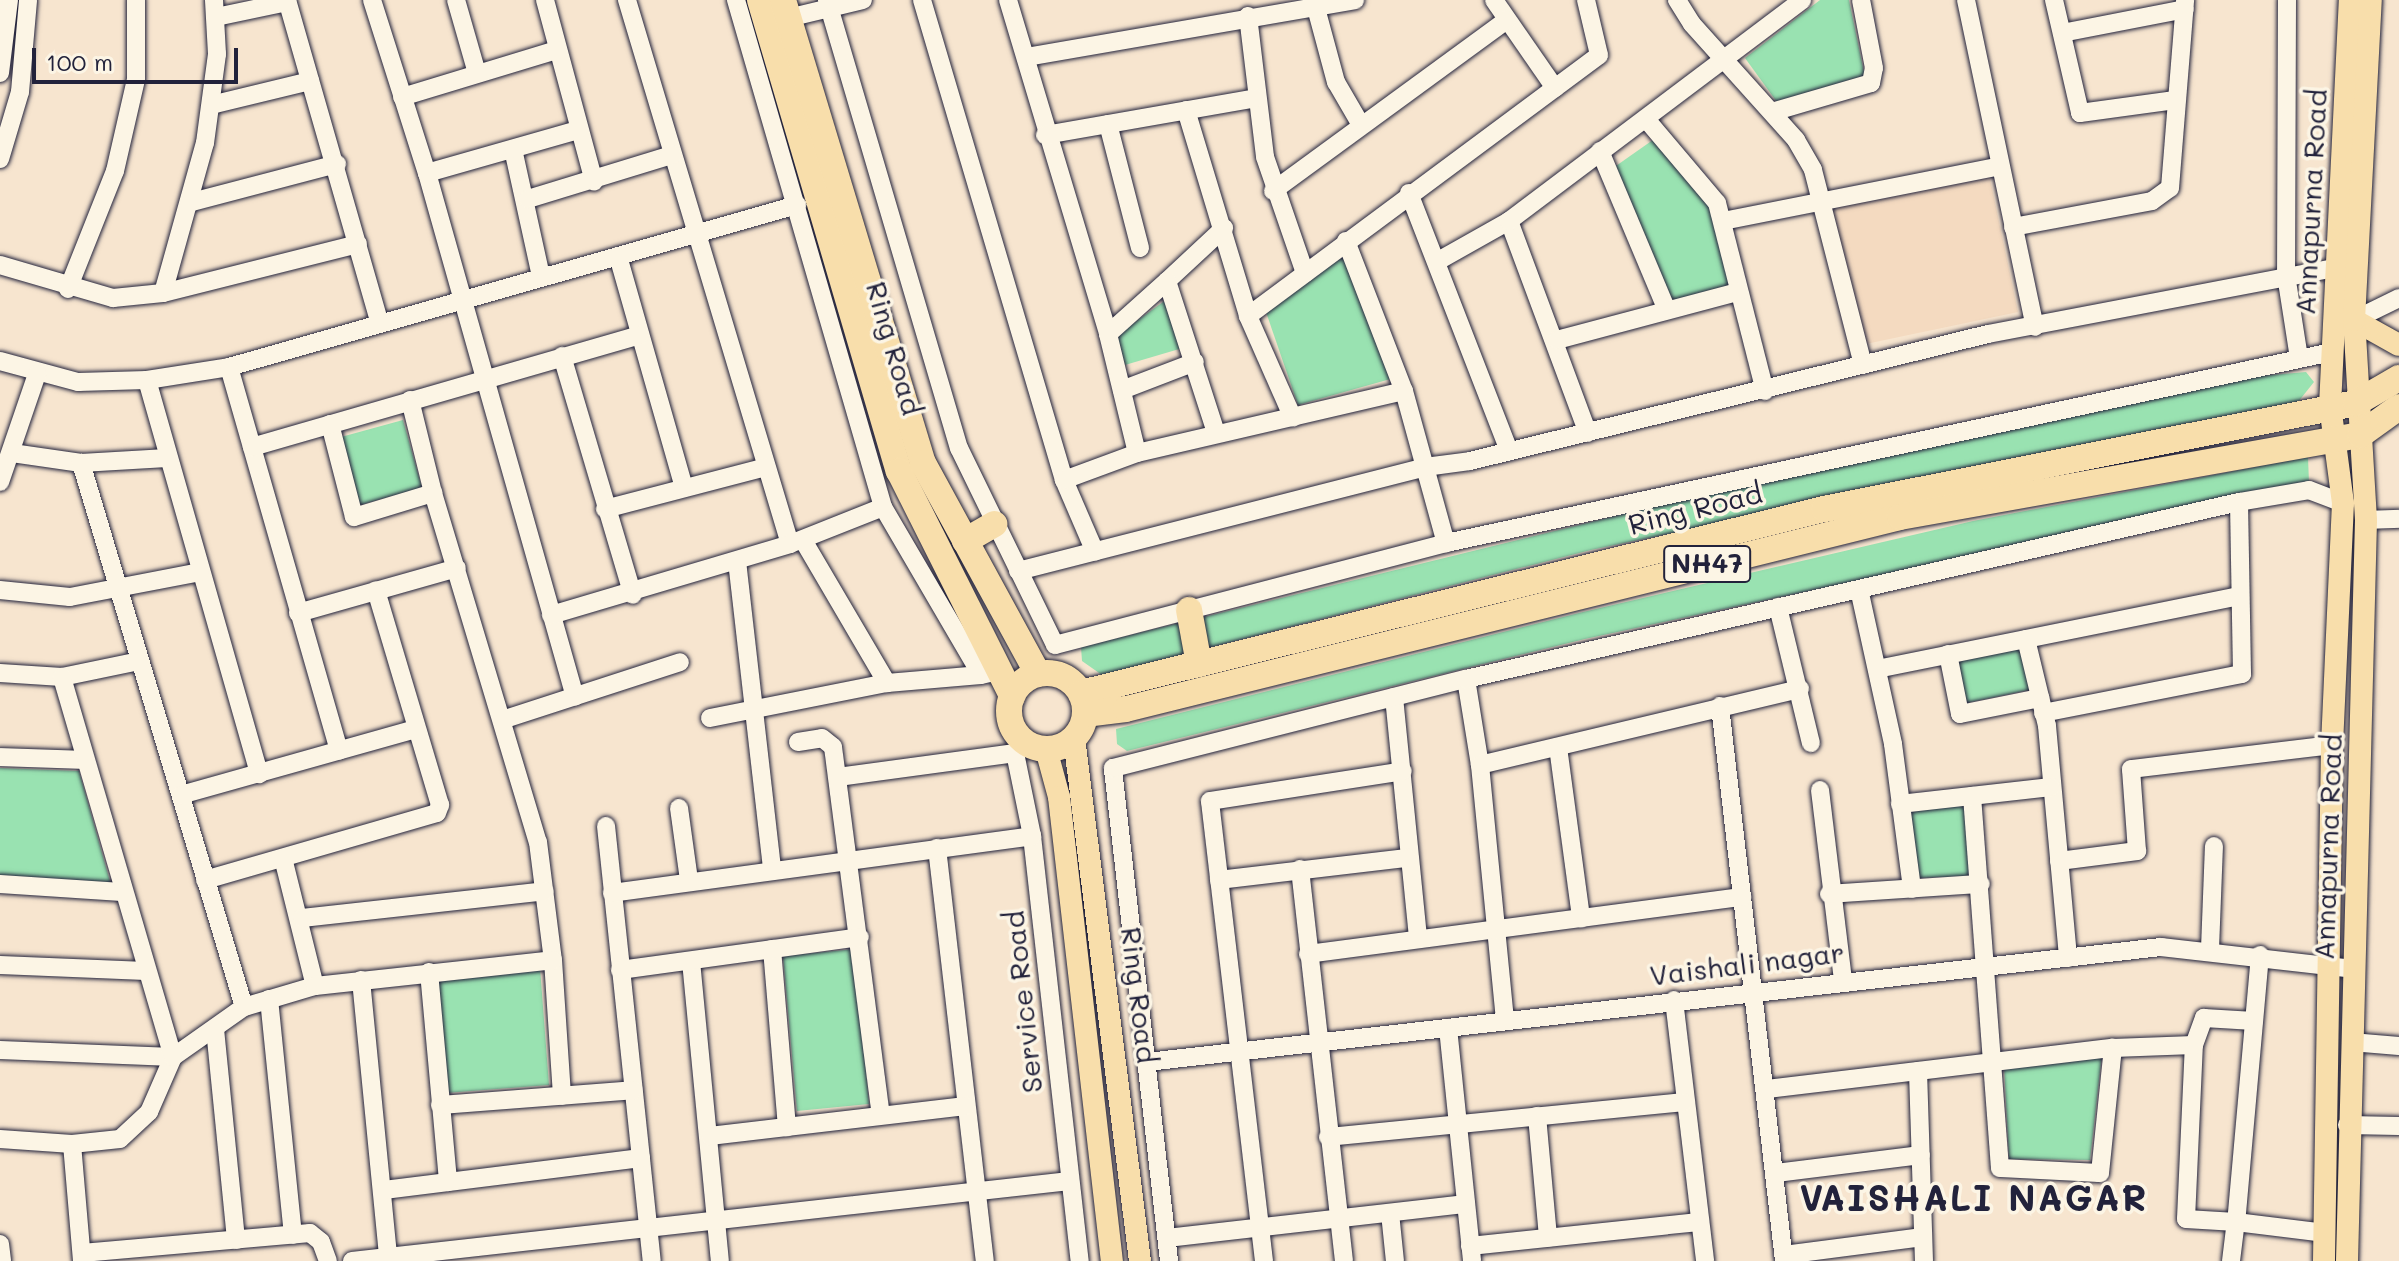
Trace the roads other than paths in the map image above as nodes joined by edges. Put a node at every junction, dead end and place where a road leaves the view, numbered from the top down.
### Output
1 (9, 0) edge
2 (28, 0) edge
3 (136, 0) edge
4 (372, 0) edge
5 (456, 0) edge
6 (545, 0) edge
7 (627, 0) edge
8 (863, 0) edge
9 (922, 0) edge
10 (1008, 0) edge
11 (1355, 0) edge
12 (1494, 0) edge
13 (1586, 0) edge
14 (1677, 0) edge
15 (1802, 0) edge
16 (1861, 0) edge
17 (1966, 0) edge
18 (2054, 0) edge
19 (2287, 0) edge
20 (2350, 0) edge
21 (2371, 0) edge
22 (287, 1) edge
23 (828, 4) edge
24 (2185, 4) edge
25 (215, 8) edge
26 (1316, 8) junction
27 (762, 9) edge
28 (1248, 16) junction
29 (1507, 20) junction
30 (2062, 33) junction
31 (557, 50) junction
32 (1026, 57) junction
33 (1722, 57) junction
34 (0, 73) edge
35 (477, 73) junction
36 (310, 81) junction
37 (1555, 88) junction
38 (402, 97) junction
39 (1256, 98) junction
40 (2175, 100) junction
41 (211, 105) junction
42 (1186, 110) junction
43 (1772, 112) junction
44 (1646, 119) junction
45 (1108, 124) junction
46 (1361, 125) junction
47 (578, 130) junction
48 (1045, 135) junction
49 (513, 149) junction
50 (1600, 151) junction
51 (672, 155) junction
52 (0, 159) edge
53 (337, 164) junction
54 (2000, 166) junction
55 (427, 173) junction
56 (594, 181) junction
57 (1273, 191) junction
58 (1409, 193) junction
59 (528, 199) junction
60 (192, 202) junction
61 (1822, 204) junction
62 (797, 205) junction
63 (1509, 221) junction
64 (1723, 221) junction
65 (2013, 227) junction
66 (1224, 228) junction
67 (697, 235) junction
68 (1346, 241) junction
69 (358, 244) junction
70 (1140, 248) dead end
71 (618, 256) junction
72 (1438, 261) junction
73 (0, 265) edge
74 (2338, 267) junction
75 (1305, 273) junction
76 (2286, 275) junction
77 (541, 276) junction
78 (1167, 281) junction
79 (68, 289) junction
80 (1738, 292) junction
81 (163, 293) junction
82 (2399, 298) edge
83 (462, 301) junction
84 (1666, 308) junction
85 (1248, 316) junction
86 (379, 320) junction
87 (2354, 320) junction
88 (2035, 327) junction
89 (1108, 334) junction
90 (639, 335) junction
91 (1557, 340) junction
92 (2399, 345) edge
93 (2332, 352) junction
94 (562, 356) junction
95 (2299, 358) junction
96 (0, 361) edge
97 (1195, 362) junction
98 (1863, 365) junction
99 (229, 367) junction
100 (37, 374) junction
101 (486, 378) junction
102 (2399, 378) edge
103 (147, 380) junction
104 (1122, 390) junction
105 (1404, 391) junction
106 (1765, 391) junction
107 (410, 400) junction
108 (2356, 403) junction
109 (2330, 406) junction
110 (2399, 407) edge
111 (1293, 418) junction
112 (330, 424) junction
113 (1216, 433) junction
114 (1588, 433) junction
115 (2360, 435) junction
116 (2333, 438) junction
117 (252, 447) junction
118 (1509, 451) junction
119 (12, 453) junction
120 (1137, 453) junction
121 (167, 458) junction
122 (81, 463) junction
123 (766, 467) junction
124 (1425, 467) junction
125 (1064, 480) junction
126 (0, 482) edge
127 (684, 488) junction
128 (433, 493) junction
129 (2239, 502) junction
130 (2343, 503) junction
131 (883, 507) junction
132 (605, 509) junction
133 (2399, 519) edge
134 (2366, 520) junction
135 (994, 524) junction
136 (965, 541) junction
137 (797, 542) junction
138 (1446, 543) junction
139 (1095, 552) junction
140 (737, 561) junction
141 (457, 568) junction
142 (1018, 571) junction
143 (200, 572) junction
144 (119, 589) junction
145 (1859, 589) junction
146 (0, 590) edge
147 (376, 590) junction
148 (633, 595) junction
149 (2239, 596) junction
150 (1778, 607) junction
151 (1189, 610) junction
152 (298, 613) junction
153 (551, 615) junction
154 (2026, 639) junction
155 (1948, 654) junction
156 (139, 661) junction
157 (680, 662) dead end
158 (1199, 664) junction
159 (1877, 669) junction
160 (0, 673) edge
161 (990, 673) junction
162 (1038, 674) junction
163 (62, 677) junction
164 (1466, 679) junction
165 (887, 683) junction
166 (1800, 689) junction
167 (1012, 696) junction
168 (575, 697) junction
169 (1394, 697) junction
170 (1083, 703) junction
171 (1720, 706) junction
172 (2042, 706) junction
173 (752, 708) junction
174 (710, 718) dead end
175 (502, 720) junction
176 (416, 729) junction
177 (1074, 738) junction
178 (798, 742) dead end
179 (1811, 743) dead end
180 (2332, 745) junction
181 (1558, 747) junction
182 (1030, 748) junction
183 (339, 751) junction
184 (0, 757) edge
185 (85, 760) junction
186 (1480, 765) junction
187 (1403, 771) junction
188 (259, 774) junction
189 (838, 777) junction
190 (2051, 787) junction
191 (1820, 790) dead end
192 (181, 795) junction
193 (1972, 796) junction
194 (1900, 804) junction
195 (679, 808) dead end
196 (606, 826) dead end
197 (1032, 836) junction
198 (2214, 846) dead end
199 (937, 848) junction
200 (283, 858) junction
201 (1407, 858) junction
202 (851, 859) junction
203 (2059, 861) junction
204 (772, 869) junction
205 (1300, 869) junction
206 (205, 880) junction
207 (689, 880) junction
208 (1219, 880) junction
209 (0, 884) edge
210 (1981, 884) junction
211 (1912, 889) junction
212 (545, 891) junction
213 (122, 892) junction
214 (612, 893) junction
215 (1829, 894) junction
216 (1742, 897) junction
217 (302, 918) junction
218 (1581, 918) junction
219 (1496, 929) junction
220 (860, 937) junction
221 (1418, 939) junction
222 (772, 949) junction
223 (2210, 949) junction
224 (1308, 954) junction
225 (2260, 955) junction
226 (2068, 958) junction
227 (553, 960) junction
228 (691, 961) junction
229 (0, 965) edge
230 (2328, 965) junction
231 (1984, 966) junction
232 (2353, 969) junction
233 (620, 970) junction
234 (146, 971) junction
235 (429, 972) junction
236 (1843, 979) junction
237 (361, 980) junction
238 (315, 986) junction
239 (1756, 989) junction
240 (269, 999) junction
241 (1674, 1000) junction
242 (244, 1007) junction
243 (1505, 1020) junction
244 (2254, 1021) junction
245 (1448, 1028) junction
246 (215, 1029) junction
247 (1316, 1040) junction
248 (2351, 1042) junction
249 (2194, 1045) junction
250 (2399, 1046) edge
251 (2113, 1048) junction
252 (0, 1050) edge
253 (1239, 1052) junction
254 (173, 1057) junction
255 (1147, 1062) junction
256 (1994, 1063) junction
257 (1918, 1071) junction
258 (1767, 1089) junction
259 (633, 1090) junction
260 (562, 1096) junction
261 (1683, 1102) junction
262 (440, 1105) junction
263 (965, 1106) junction
264 (881, 1115) junction
265 (1537, 1116) junction
266 (1458, 1124) junction
267 (2347, 1125) junction
268 (2399, 1126) edge
269 (787, 1127) junction
270 (710, 1136) junction
271 (1328, 1137) junction
272 (0, 1139) edge
273 (72, 1144) junction
274 (1921, 1155) junction
275 (641, 1158) junction
276 (1776, 1173) junction
277 (1070, 1181) junction
278 (448, 1182) junction
279 (384, 1190) junction
280 (977, 1191) junction
281 (1466, 1204) junction
282 (1390, 1213) junction
283 (1338, 1219) junction
284 (715, 1220) junction
285 (1699, 1222) junction
286 (2236, 1222) junction
287 (1261, 1227) junction
288 (649, 1228) junction
289 (2325, 1233) junction
290 (293, 1235) junction
291 (1923, 1237) junction
292 (1167, 1238) junction
293 (1548, 1238) junction
294 (236, 1240) junction
295 (0, 1244) edge
296 (481, 1254) edge
297 (1471, 1254) edge
298 (1834, 1254) edge
299 (82, 1257) edge
300 (388, 1257) junction
301 (1784, 1258) edge
302 (2, 1261) edge
303 (328, 1261) edge
304 (352, 1261) edge
305 (652, 1261) edge
306 (720, 1261) edge
307 (985, 1261) edge
308 (1080, 1261) edge
309 (1112, 1261) edge
310 (1140, 1261) edge
311 (1169, 1261) edge
312 (1264, 1261) edge
313 (1344, 1261) edge
314 (1395, 1261) edge
315 (1705, 1261) edge
316 (1924, 1261) edge
317 (2231, 1261) edge
318 (2324, 1261) edge
319 (2347, 1261) edge

1 - 34 street
2 - 52 street
3 - 79 street
4 - 38 street
5 - 35 street
6 - 31 street
7 - 51 street
8 - 23 street
9 - 125 street
10 - 32 street
11 - 26 street
12 - 29 street
13 - 37 street
14 - 33 street
15 - 33 street
16 - 43 street
17 - 54 street
18 - 30 street
19 - 76 street
20 - 74 main road, Annapurna Road
21 - 87 main road, Annapurna Road
22 - 25 street
22 - 36 street
23 - 27 street
23 - 135 street
24 - 30 street
24 - 40 street
25 - 41 street
26 - 28 street
26 - 46 street
27 - 62 street
27 - 136 highway, Ring Road
27 - 161 highway, Ring Road
28 - 32 street
28 - 39 street
29 - 37 street
29 - 46 street
30 - 40 street
31 - 35 street
31 - 47 street
32 - 48 street
33 - 43 street
33 - 44 street
35 - 38 street
36 - 41 street
36 - 53 street
37 - 58 street
38 - 55 street
39 - 42 street
39 - 57 street
40 - 65 street
41 - 60 street
42 - 45 street
42 - 66 street
43 - 61 street
44 - 50 street
44 - 64 street
45 - 48 street
45 - 70 street
46 - 57 street
47 - 49 street
47 - 56 street
48 - 89 street
49 - 55 street
49 - 59 street
50 - 63 street
50 - 84 street
51 - 56 street
51 - 67 street
53 - 60 street
53 - 69 street
54 - 61 street
54 - 65 street
55 - 83 street
56 - 59 street
57 - 75 street
58 - 68 street
58 - 72 street
59 - 77 street
60 - 81 street
61 - 64 street
61 - 98 street
62 - 67 street
62 - 131 street
63 - 72 street
63 - 91 street
64 - 80 street
65 - 88 street
66 - 78 street
66 - 85 street
67 - 71 street
67 - 123 street
68 - 75 street
68 - 105 street
69 - 81 street
69 - 86 street
71 - 77 street
71 - 90 street
72 - 118 street
73 - 79 street
74 - 76 street
74 - 93 main road, Annapurna Road
75 - 85 street
76 - 88 street
76 - 95 street
77 - 83 street
78 - 89 street
78 - 97 street
79 - 81 street
80 - 84 street
80 - 106 street
82 - 87 street
83 - 86 street
83 - 101 street
84 - 91 street
85 - 111 street
86 - 99 street
87 - 92 main road
87 - 108 main road, Annapurna Road
88 - 98 street
89 - 104 street
90 - 94 street
90 - 127 street
91 - 114 street
93 - 95 street
93 - 109 main road, Annapurna Road
94 - 101 street
94 - 132 street
95 - 138 street
96 - 100 street
97 - 104 street
97 - 113 street
98 - 106 street
99 - 103 street
99 - 117 street
100 - 103 street
100 - 119 street
101 - 107 street
101 - 153 street
102 - 108 highway
103 - 121 street
104 - 120 street
105 - 111 street
105 - 124 street
106 - 114 street
107 - 112 street
107 - 128 street
108 - 109 highway, Ring Road
108 - 115 main road, Annapurna Road
109 - 116 main road, Annapurna Road
109 - 158 highway, Ring Road
110 - 115 highway
111 - 113 street
112 - 117 street
112 - 128 street
113 - 120 street
114 - 118 street
115 - 116 highway, Ring Road
115 - 134 main road, Annapurna Road
116 - 130 main road, Annapurna Road
116 - 170 highway, Ring Road / NH47
117 - 152 street
118 - 124 street
119 - 122 street
119 - 126 street
120 - 125 street
121 - 122 street
121 - 143 street
122 - 144 street
123 - 127 street
123 - 137 street
124 - 138 street
124 - 139 street
125 - 139 street
127 - 132 street
128 - 141 street
129 - 130 street
129 - 145 street
129 - 149 street
130 - 180 main road, Annapurna Road
131 - 137 street
131 - 161 street
132 - 148 street
133 - 134 street
134 - 232 main road, Annapurna Road
135 - 136 highway
135 - 142 street
136 - 162 highway, Ring Road
137 - 140 street
137 - 165 street
138 - 151 street
139 - 142 street
140 - 148 street
140 - 173 street
141 - 147 street
141 - 175 street
142 - 151 street
143 - 144 street
143 - 188 street
144 - 146 street
144 - 156 street
145 - 150 street
145 - 159 street
147 - 152 street
147 - 176 street
148 - 153 street
149 - 154 street
149 - 172 street
150 - 164 street
150 - 166 street
151 - 158 highway
152 - 183 street
153 - 168 street
154 - 155 street
154 - 172 street
155 - 159 street
155 - 172 street
156 - 163 street
156 - 192 street
157 - 168 street
158 - 170 highway, Ring Road
159 - 194 street
160 - 163 street
161 - 165 street
161 - 167 highway, Ring Road
162 - 167 highway
162 - 170 highway
163 - 185 street
164 - 169 street
164 - 186 street
165 - 173 street
166 - 171 street
166 - 179 street
167 - 182 highway
168 - 175 street
169 - 187 street
169 - 255 street
170 - 177 highway
171 - 181 street
171 - 216 street
172 - 190 street
173 - 174 street
173 - 204 street
175 - 212 street
176 - 183 street
176 - 200 street
177 - 182 highway
177 - 310 main road, Ring Road
178 - 189 street
180 - 203 street
180 - 230 main road, Annapurna Road
181 - 186 street
181 - 218 street
182 - 189 street
182 - 197 street, Service Road
182 - 309 main road, Ring Road
183 - 188 street
184 - 185 street
185 - 213 street
186 - 219 street
187 - 201 street
187 - 208 street
188 - 192 street
189 - 202 street
190 - 193 street
190 - 203 street
191 - 215 street
192 - 206 street
193 - 194 street
193 - 210 street
194 - 211 street
195 - 207 street
196 - 214 street
197 - 199 street
197 - 277 street, Service Road
198 - 223 street
199 - 202 street
199 - 263 street
200 - 206 street
200 - 217 street
201 - 205 street
201 - 221 street
202 - 204 street
202 - 220 street
203 - 226 street
204 - 207 street
205 - 208 street
205 - 224 street
206 - 242 street
207 - 214 street
208 - 253 street
209 - 213 street
210 - 211 street
210 - 231 street
211 - 215 street
212 - 217 street
212 - 227 street
213 - 234 street
214 - 233 street
215 - 236 street
216 - 218 street
216 - 239 street
217 - 238 street
218 - 219 street
219 - 221 street
219 - 243 street
220 - 222 street
220 - 264 street
221 - 224 street
222 - 228 street
222 - 269 street
223 - 225 street, Vaishali nagar
223 - 226 street, Vaishali nagar
224 - 247 street
225 - 230 street, Vaishali nagar
225 - 244 street
226 - 231 street, Vaishali nagar
227 - 235 street
227 - 260 street
228 - 233 street
228 - 270 street
229 - 234 street
230 - 232 street, Vaishali nagar
230 - 289 main road, Annapurna Road
231 - 236 street, Vaishali nagar
231 - 256 street
232 - 248 main road, Annapurna Road
233 - 259 street
234 - 254 street
235 - 237 street
235 - 262 street
236 - 239 street, Vaishali nagar
237 - 238 street
237 - 279 street
238 - 240 street
239 - 241 street, Vaishali nagar
239 - 258 street
240 - 242 street
240 - 290 street
241 - 243 street, Vaishali nagar
241 - 261 street
242 - 246 street
243 - 245 street, Vaishali nagar
244 - 249 street
244 - 286 street
245 - 247 street, Vaishali nagar
245 - 266 street
246 - 254 street
246 - 294 street
247 - 253 street, Vaishali nagar
247 - 271 street
248 - 250 street
248 - 267 main road, Annapurna Road
249 - 251 street
249 - 286 street
251 - 256 street
251 - 256 street
252 - 254 street
253 - 255 street, Vaishali nagar
253 - 287 street
254 - 273 street
255 - 292 street
256 - 257 street
257 - 258 street
257 - 274 street
258 - 276 street
259 - 260 street
259 - 275 street
260 - 262 street
261 - 265 street
261 - 285 street
262 - 278 street
263 - 264 street
263 - 280 street
264 - 269 street
265 - 266 street
265 - 293 street
266 - 271 street
266 - 281 street
267 - 268 street
267 - 319 main road, Annapurna Road
269 - 270 street
270 - 284 street
271 - 283 street
272 - 273 street
273 - 299 street
274 - 276 street
274 - 291 street
275 - 278 street
275 - 288 street
276 - 301 street
277 - 280 street
277 - 308 street, Service Road
278 - 279 street
279 - 300 street
280 - 284 street
280 - 307 street
281 - 282 street
281 - 297 street
282 - 283 street
282 - 314 street
283 - 287 street
283 - 313 street
284 - 288 street
284 - 306 street
285 - 293 street
285 - 315 street
286 - 289 street
286 - 317 street
287 - 292 street
287 - 312 street
288 - 296 street
288 - 305 street
289 - 318 main road, Annapurna Road
290 - 294 street
290 - 303 street
291 - 298 street
291 - 316 street
292 - 311 street
293 - 297 street
294 - 299 street
295 - 302 street
296 - 300 street
298 - 301 street
300 - 304 street

